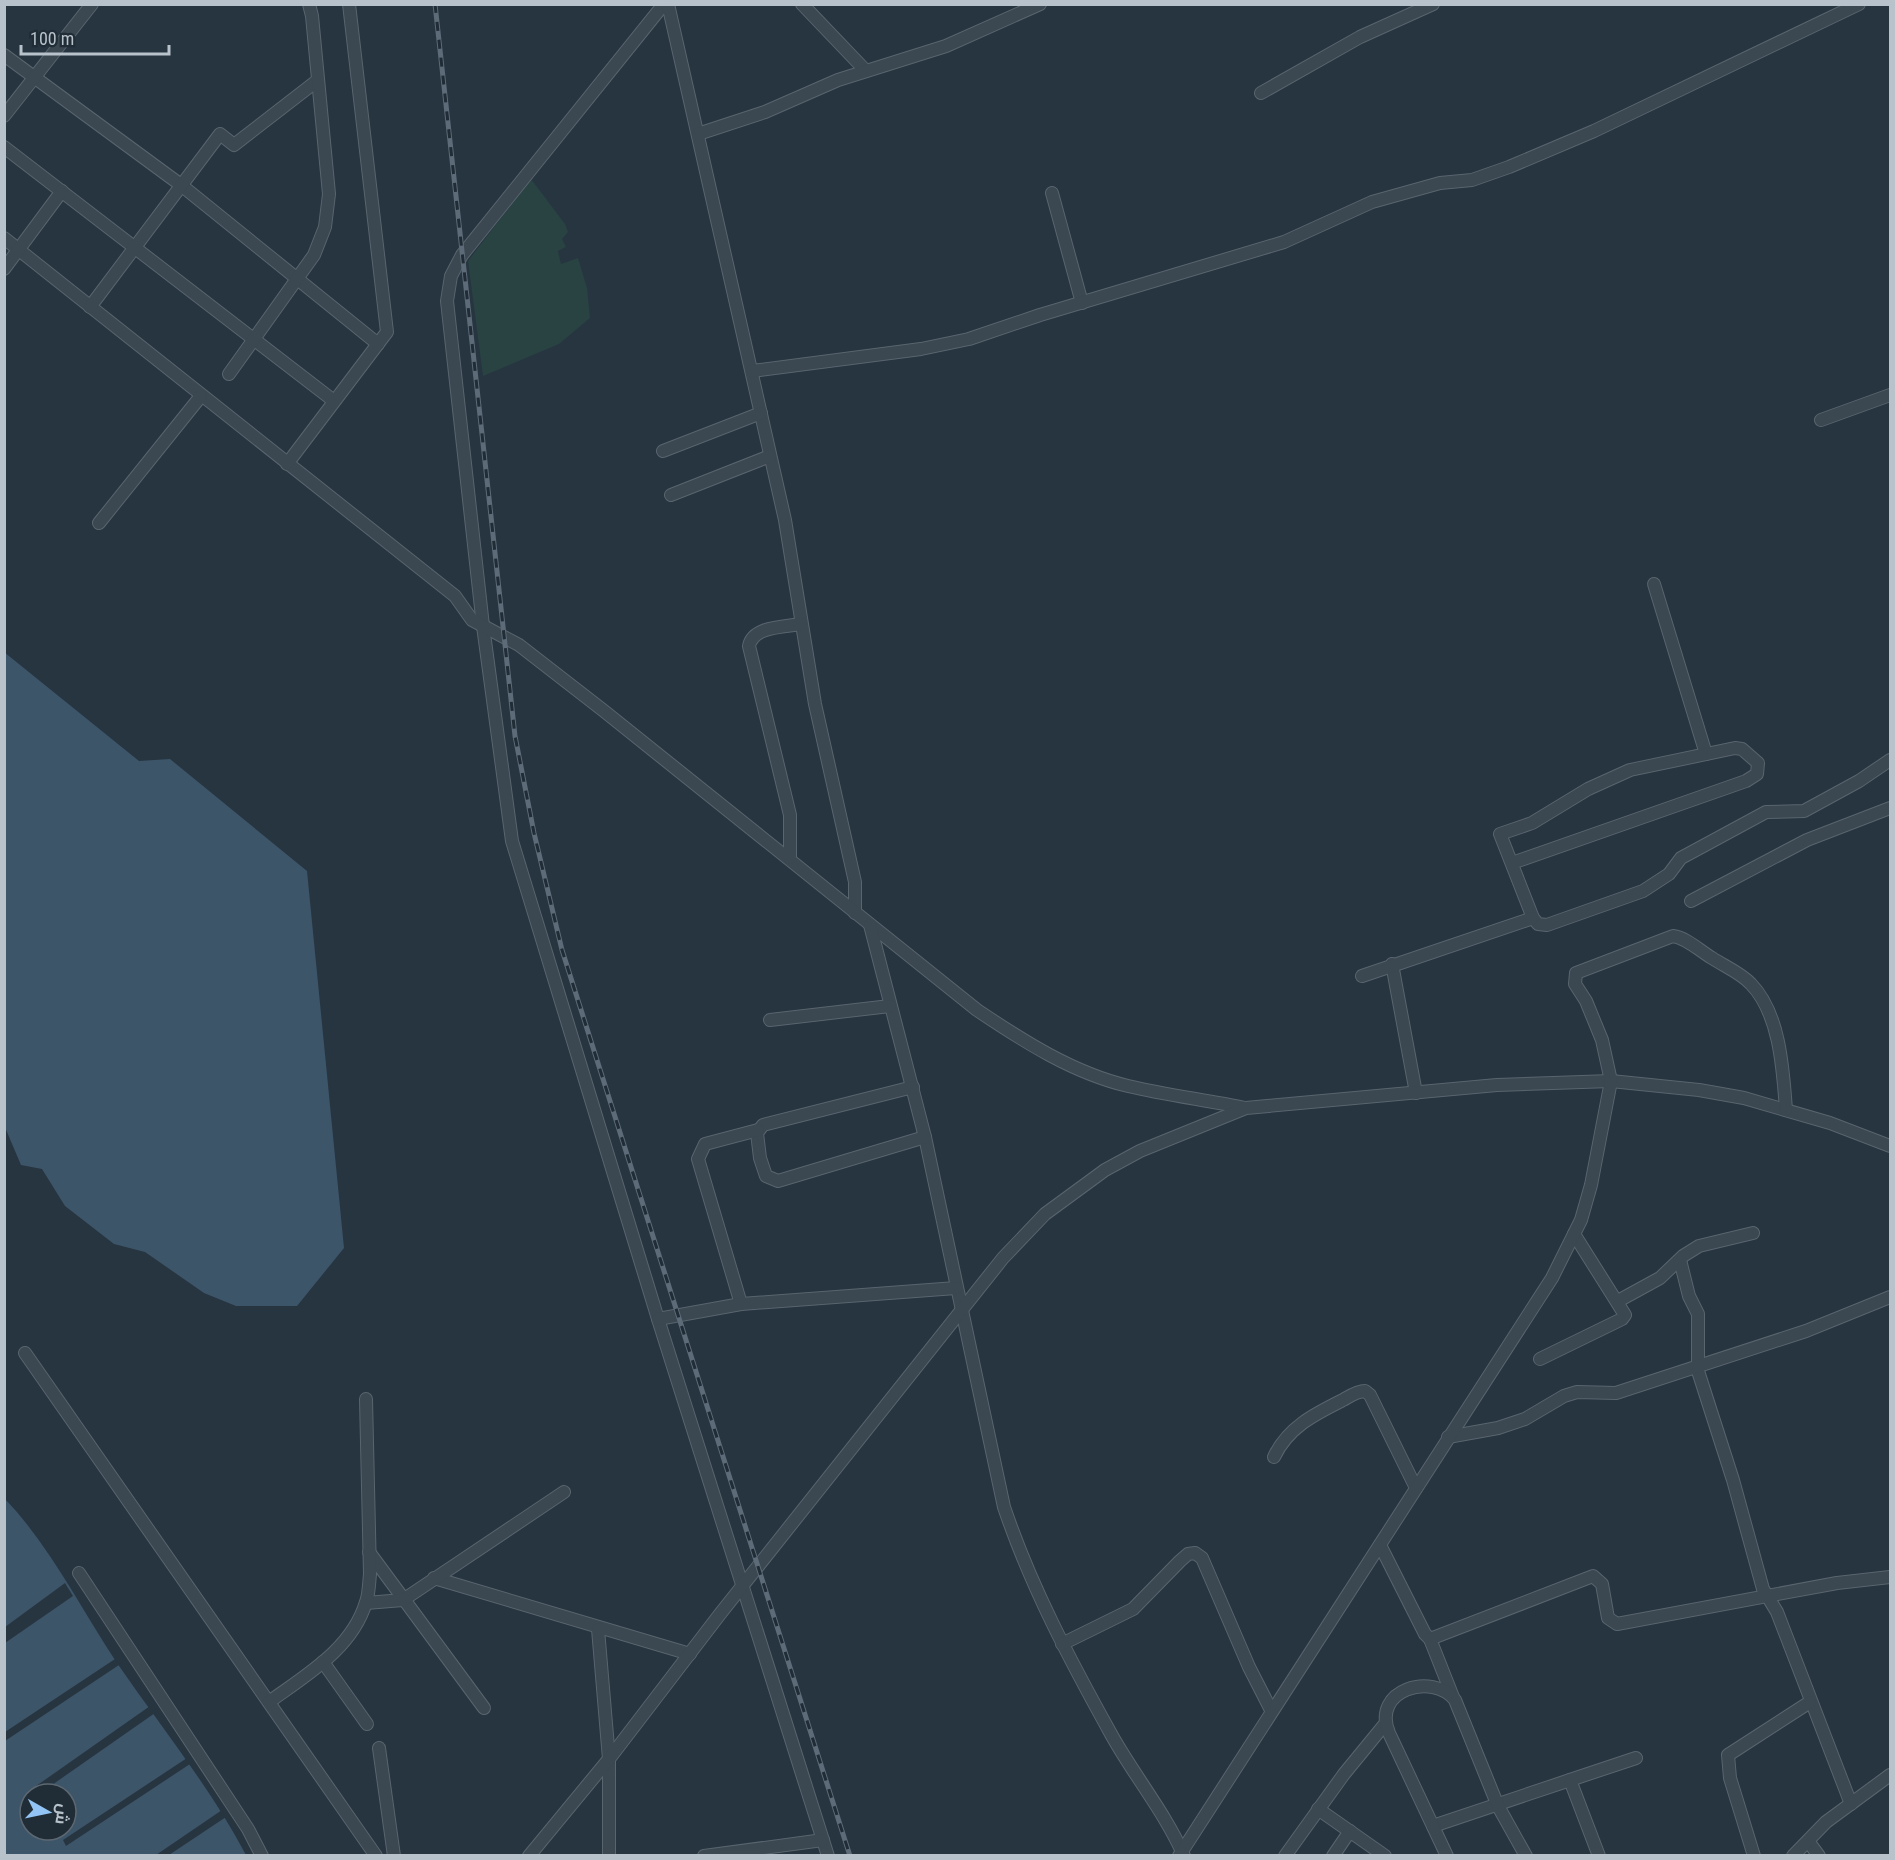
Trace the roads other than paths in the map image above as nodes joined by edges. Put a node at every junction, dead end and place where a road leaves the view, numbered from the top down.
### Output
1 (92, 4) edge
2 (309, 4) edge
3 (349, 4) edge
4 (666, 4) edge
5 (802, 4) edge
6 (1040, 4) edge
7 (1433, 4) edge
8 (1859, 4) edge
9 (4, 55) edge
10 (866, 71) junction
11 (34, 78) junction
12 (318, 80) junction
13 (1261, 93) dead end
14 (4, 116) edge
15 (698, 134) junction
16 (4, 147) edge
17 (181, 186) junction
18 (62, 191) junction
19 (1052, 193) dead end
20 (4, 238) edge
21 (134, 246) junction
22 (19, 250) junction
23 (4, 268) edge
24 (297, 278) junction
25 (1082, 303) junction
26 (90, 307) junction
27 (255, 338) junction
28 (378, 344) junction
29 (752, 371) junction
30 (229, 374) dead end
31 (1890, 395) edge
32 (201, 396) junction
33 (334, 401) junction
34 (761, 413) junction
35 (1821, 420) dead end
36 (663, 451) dead end
37 (770, 456) junction
38 (286, 464) junction
39 (671, 495) dead end
40 (99, 523) dead end
41 (1654, 584) dead end
42 (801, 624) junction
43 (483, 626) junction
44 (1706, 754) junction
45 (1890, 760) edge
46 (1890, 808) edge
47 (790, 858) junction
48 (1512, 863) junction
49 (1691, 901) dead end
50 (855, 913) junction
51 (1533, 918) junction
52 (870, 925) junction
53 (1392, 964) junction
54 (1362, 976) dead end
55 (890, 1006) junction
56 (770, 1020) dead end
57 (1611, 1082) junction
58 (913, 1087) junction
59 (1416, 1093) junction
60 (1246, 1108) junction
61 (1786, 1110) junction
62 (758, 1130) junction
63 (925, 1137) junction
64 (1890, 1146) edge
65 (1753, 1233) dead end
66 (1574, 1234) junction
67 (1680, 1260) junction
68 (956, 1288) junction
69 (1890, 1297) edge
70 (1618, 1301) junction
71 (741, 1304) junction
72 (961, 1311) junction
73 (658, 1319) junction
74 (25, 1353) dead end
75 (1540, 1359) dead end
76 (1696, 1365) junction
77 (366, 1399) dead end
78 (1448, 1437) junction
79 (1274, 1457) dead end
80 (1416, 1488) junction
81 (564, 1492) dead end
82 (1380, 1545) junction
83 (369, 1551) junction
84 (79, 1573) dead end
85 (434, 1578) junction
86 (1890, 1578) edge
87 (742, 1586) junction
88 (1766, 1595) junction
89 (403, 1600) junction
90 (366, 1602) junction
91 (598, 1629) junction
92 (1430, 1640) junction
93 (1062, 1644) junction
94 (690, 1654) junction
95 (323, 1662) junction
96 (1455, 1700) junction
97 (269, 1702) junction
98 (1810, 1702) junction
99 (484, 1708) dead end
100 (1271, 1710) junction
101 (367, 1724) dead end
102 (1385, 1724) junction
103 (379, 1748) dead end
104 (1636, 1758) dead end
105 (609, 1759) junction
106 (1890, 1775) edge
107 (1570, 1780) junction
108 (1851, 1804) junction
109 (1498, 1806) junction
110 (1318, 1809) junction
111 (1433, 1826) junction
112 (1350, 1831) junction
113 (823, 1840) junction
114 (1808, 1841) junction
115 (1182, 1854) edge
116 (262, 1856) edge
117 (376, 1856) edge
118 (394, 1856) edge
119 (529, 1856) edge
120 (609, 1856) edge
121 (704, 1856) edge
122 (828, 1856) edge
123 (1285, 1856) edge
124 (1333, 1856) edge
125 (1385, 1856) edge
126 (1447, 1856) edge
127 (1526, 1856) edge
128 (1599, 1856) edge
129 (1754, 1856) edge
130 (1793, 1856) edge
131 (1819, 1856) edge

1 - 11 street
2 - 12 street
3 - 28 street
4 - 15 street
4 - 43 street
5 - 10 street
6 - 10 street
7 - 13 street
8 - 25 street
9 - 11 street
10 - 15 street
11 - 14 street
11 - 17 street
12 - 17 street
12 - 24 street
15 - 29 street
16 - 18 street
17 - 21 street
17 - 24 street
18 - 21 street
18 - 22 street
19 - 25 street
20 - 22 street
21 - 26 street
21 - 27 street
22 - 23 street
22 - 26 street
24 - 27 street
24 - 28 street
25 - 29 street
26 - 32 street
27 - 30 street
27 - 33 street
28 - 33 street
29 - 34 street
31 - 35 street
32 - 38 street
32 - 40 street
33 - 38 street
34 - 36 street
34 - 37 street
37 - 39 street
37 - 42 street
38 - 43 street
41 - 44 street
42 - 47 street
42 - 50 street
43 - 47 street
43 - 73 street
44 - 48 street
44 - 48 street
45 - 51 street
46 - 49 street
47 - 50 street
48 - 51 street
50 - 52 street
51 - 53 street
52 - 55 street
52 - 60 street
53 - 54 street
53 - 59 street
55 - 56 street
55 - 58 street
57 - 59 street
57 - 61 street
57 - 61 street
57 - 66 street
58 - 62 street
58 - 63 street
59 - 60 street
60 - 72 street
61 - 64 street
62 - 63 street
62 - 71 street
63 - 68 street
65 - 67 street
66 - 70 street
66 - 78 street
67 - 70 street
67 - 76 street
68 - 71 street
68 - 72 street
69 - 76 street
70 - 75 street
71 - 73 street
72 - 87 street
72 - 93 street
73 - 87 street
74 - 97 street
76 - 78 street
76 - 88 street
77 - 83 street
78 - 80 street
79 - 80 street
80 - 82 street
81 - 85 street
82 - 92 street
82 - 100 street
83 - 89 street
83 - 90 street
84 - 116 street
85 - 89 street
85 - 91 street
86 - 88 street
87 - 94 street
87 - 113 street
88 - 92 street
88 - 98 street
89 - 90 street
89 - 99 street
90 - 95 street
91 - 94 street
91 - 105 street
92 - 96 street
93 - 100 street
93 - 115 street
94 - 105 street
95 - 97 street
95 - 101 street
96 - 102 street
96 - 109 street
97 - 117 street
98 - 108 street
98 - 129 street
100 - 115 street
102 - 110 street
102 - 111 street
103 - 118 street
104 - 107 street
105 - 119 street
105 - 120 street
106 - 108 street
107 - 109 street
107 - 128 street
108 - 114 street
109 - 111 street
109 - 127 street
110 - 112 street
110 - 123 street
111 - 126 street
112 - 124 street
112 - 125 street
113 - 121 street
113 - 122 street
114 - 130 street
114 - 131 street

